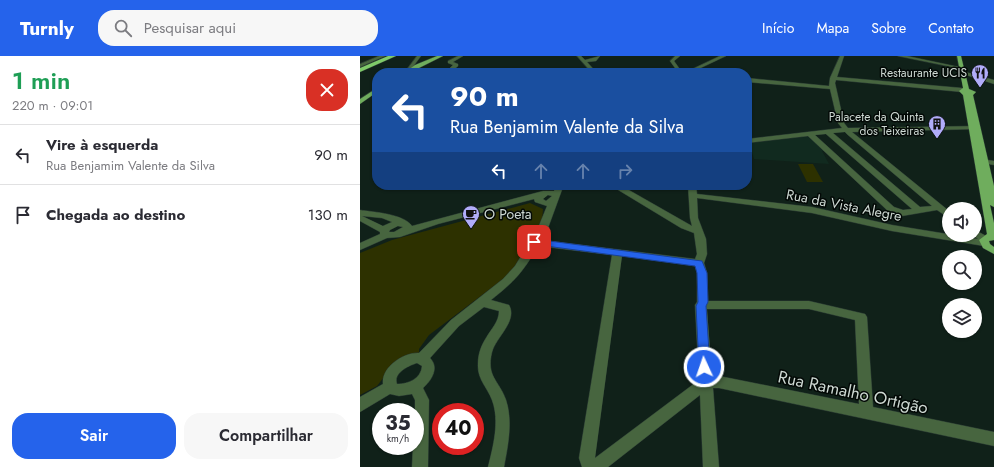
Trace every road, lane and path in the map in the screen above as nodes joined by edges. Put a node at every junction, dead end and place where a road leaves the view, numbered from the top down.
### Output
1 (383, 56) edge
2 (389, 56) edge
3 (393, 56) edge
4 (419, 56) edge
5 (436, 56) edge
6 (441, 56) edge
7 (461, 56) edge
8 (576, 56) edge
9 (579, 56) edge
10 (598, 56) edge
11 (678, 56) edge
12 (724, 56) edge
13 (842, 56) edge
14 (900, 56) edge
15 (959, 56) edge
16 (584, 61) junction
17 (360, 68) edge
18 (411, 68) edge
19 (453, 68) edge
20 (587, 68) edge
21 (590, 68) edge
22 (677, 68) edge
23 (697, 68) edge
24 (962, 70) junction
25 (833, 78) junction
26 (752, 80) edge
27 (994, 82) edge
28 (832, 88) junction
29 (966, 91) junction
30 (372, 94) edge
31 (372, 97) edge
32 (360, 104) edge
33 (974, 127) junction
34 (847, 130) junction
35 (828, 132) junction
36 (810, 134) junction
37 (752, 140) edge
38 (985, 161) junction
39 (994, 163) edge
40 (623, 190) edge
41 (692, 190) edge
42 (698, 190) edge
43 (550, 196) edge
44 (699, 196) junction
45 (994, 204) edge
46 (939, 207) junction
47 (942, 209) edge
48 (918, 210) junction
49 (360, 213) edge
50 (360, 218) edge
51 (435, 222) junction
52 (403, 223) junction
53 (698, 231) junction
54 (385, 232) junction
55 (400, 233) junction
56 (989, 239) edge
57 (534, 242) junction
58 (360, 247) edge
59 (994, 252) edge
60 (617, 254) junction
61 (698, 263) junction
62 (482, 302) junction
63 (701, 306) junction
64 (422, 359) junction
65 (705, 383) junction
66 (391, 386) junction
67 (415, 386) junction
68 (360, 405) edge
69 (866, 413) junction
70 (994, 439) edge
71 (420, 467) edge
72 (496, 467) edge
73 (590, 467) edge
74 (595, 467) edge
75 (711, 467) edge

1 - 17 street
2 - 17 highway
3 - 17 highway
4 - 18 street
5 - 18 main road
6 - 18 main road
7 - 19 street
8 - 20 street
9 - 16 street
10 - 16 street
11 - 22 street
12 - 23 street
13 - 25 street
14 - 24 street
15 - 24 main road
16 - 21 street
24 - 27 street
24 - 29 main road
25 - 28 street
25 - 29 street
26 - 28 street
28 - 34 street
29 - 33 main road
30 - 32 main road
31 - 32 main road
33 - 34 street
33 - 38 main road
33 - 56 main road
34 - 35 street
34 - 46 street
35 - 36 street
35 - 48 street
36 - 37 street
36 - 48 street
38 - 39 street
38 - 45 main road
40 - 53 street
41 - 53 street
42 - 44 street
43 - 51 street
43 - 57 street
44 - 53 street
44 - 56 street, Rua da Vista Alegre
46 - 47 street
46 - 48 street
49 - 52 street
50 - 54 street
51 - 52 street
51 - 55 street
52 - 54 street
52 - 55 street
53 - 61 street
54 - 55 street
54 - 58 street
56 - 59 main road
57 - 60 street
57 - 62 street
60 - 61 street
60 - 73 street
61 - 63 street
62 - 64 street
62 - 72 street
63 - 65 street
63 - 69 street
64 - 66 street
64 - 67 street
65 - 69 street, Rua Ramalho Ortigão
65 - 74 street
65 - 75 street
66 - 67 street
66 - 68 street
67 - 71 street
69 - 70 street, Rua Ramalho Ortigão

